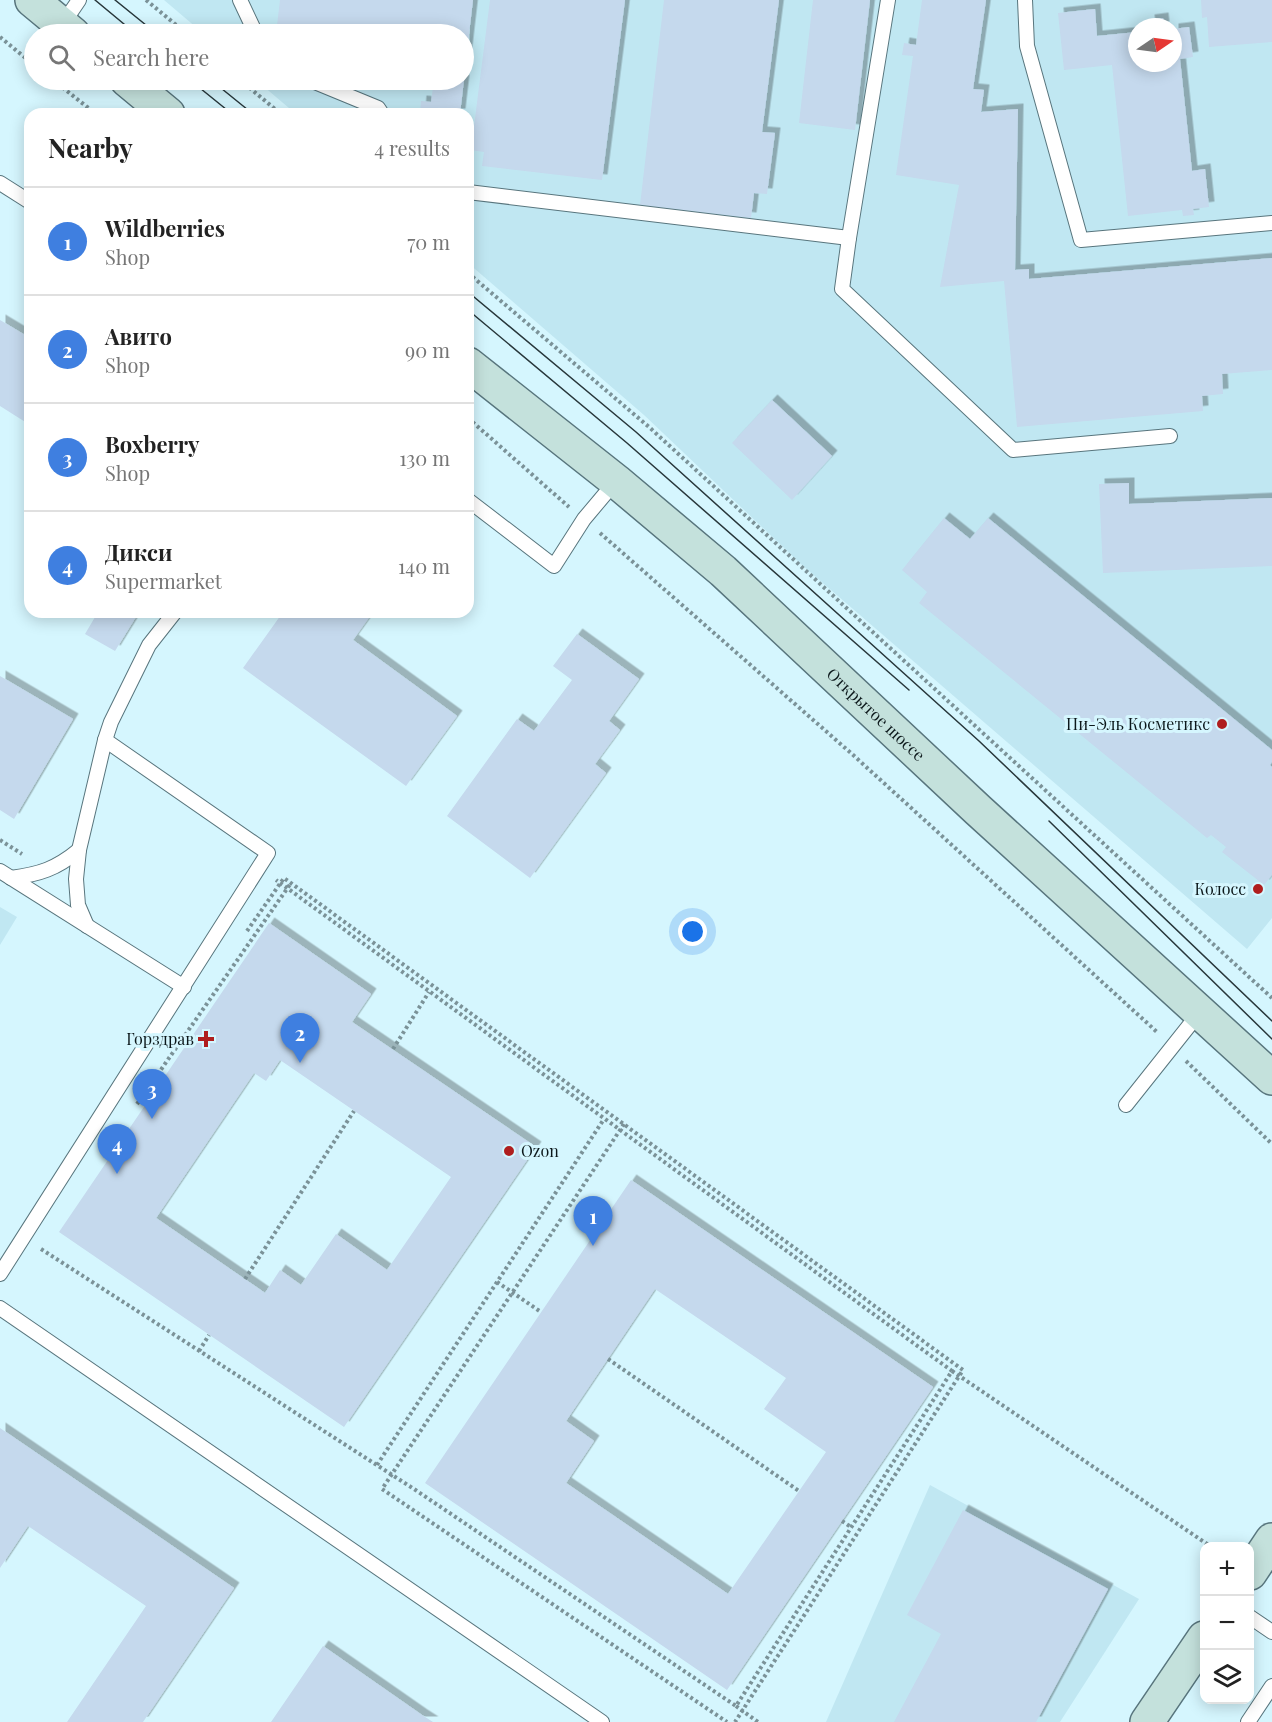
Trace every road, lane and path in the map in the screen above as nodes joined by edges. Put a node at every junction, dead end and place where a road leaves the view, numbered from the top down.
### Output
1 (32, 0) edge
2 (146, 0) edge
3 (240, 0) edge
4 (888, 0) edge
5 (1024, 0) edge
6 (71, 20) edge
7 (175, 24) edge
8 (251, 24) edge
9 (0, 37) edge
10 (24, 57) edge
11 (66, 90) edge
12 (139, 90) edge
13 (252, 90) edge
14 (334, 90) edge
15 (88, 108) edge
16 (161, 108) edge
17 (274, 108) edge
18 (378, 108) edge
19 (0, 183) edge
20 (474, 193) edge
21 (24, 198) edge
22 (1272, 223) edge
23 (849, 238) junction
24 (474, 278) edge
25 (474, 369) edge
26 (474, 423) edge
27 (1170, 436) dead end
28 (616, 481) junction
29 (474, 505) edge
30 (584, 519) junction
31 (170, 618) edge
32 (105, 740) junction
33 (0, 840) edge
34 (79, 850) junction
35 (24, 855) dead end
36 (5, 874) edge
37 (273, 878) dead end
38 (288, 888) junction
39 (87, 926) junction
40 (184, 987) junction
41 (429, 992) junction
42 (1272, 998) edge
43 (1200, 1012) junction
44 (1172, 1047) junction
45 (393, 1049) dead end
46 (1272, 1078) edge
47 (1126, 1105) dead end
48 (354, 1110) dead end
49 (132, 1111) dead end
50 (604, 1119) junction
51 (624, 1124) junction
52 (619, 1130) junction
53 (1272, 1144) edge
54 (37, 1247) dead end
55 (0, 1274) edge
56 (245, 1279) dead end
57 (497, 1282) junction
58 (512, 1292) junction
59 (0, 1308) edge
60 (541, 1312) dead end
61 (209, 1335) dead end
62 (199, 1351) junction
63 (608, 1359) dead end
64 (952, 1371) junction
65 (959, 1377) junction
66 (377, 1465) junction
67 (392, 1474) junction
68 (799, 1491) dead end
69 (842, 1521) dead end
70 (851, 1527) junction
71 (1272, 1540) edge
72 (1204, 1542) edge
73 (1254, 1567) edge
74 (1254, 1620) edge
75 (1272, 1632) edge
76 (1200, 1644) edge
77 (1272, 1686) edge
78 (736, 1706) junction
79 (742, 1711) junction
80 (602, 1722) edge
81 (727, 1722) edge
82 (735, 1722) edge
83 (758, 1722) edge
84 (1148, 1722) edge
85 (1248, 1722) edge

1 - 6 main road
2 - 7 path
3 - 8 lane
4 - 23 lane
5 - 22 lane
9 - 10 path
11 - 15 path
12 - 16 main road
13 - 17 path
14 - 18 lane
19 - 21 lane
20 - 23 lane
23 - 27 lane
24 - 42 path
25 - 28 main road, Открытое шоссе
26 - 30 path
28 - 30 lane
28 - 43 main road, Открытое шоссе
29 - 30 lane
30 - 44 path
31 - 32 lane
32 - 34 lane
32 - 40 lane
33 - 35 path
34 - 36 lane
34 - 39 lane
36 - 39 lane
37 - 38 path
38 - 41 path
38 - 49 path
38 - 51 path
39 - 40 lane
40 - 55 lane
41 - 45 path
41 - 50 path
43 - 44 lane
43 - 46 main road, Открытое шоссе
44 - 47 lane
44 - 53 path
48 - 56 path
50 - 52 path
50 - 57 path
51 - 52 path
51 - 65 path
52 - 58 path
52 - 64 path
54 - 62 path
57 - 58 path
57 - 66 path
58 - 60 path
58 - 67 path
59 - 80 lane
61 - 62 path
62 - 66 path
63 - 68 path
64 - 65 path
64 - 70 path
65 - 72 path
65 - 79 path
66 - 67 path
67 - 78 path
67 - 81 path
69 - 70 path
70 - 78 path
71 - 73 main road
74 - 75 lane
76 - 84 main road
77 - 85 lane
78 - 79 path
79 - 82 path
79 - 83 path

